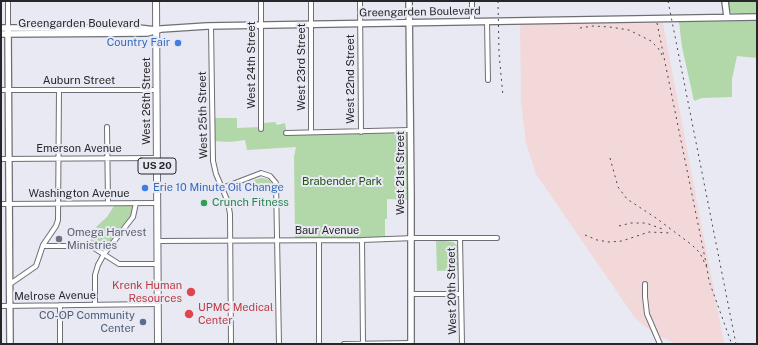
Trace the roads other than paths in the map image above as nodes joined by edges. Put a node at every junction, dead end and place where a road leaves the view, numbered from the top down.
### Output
1 (8, 1) edge
2 (156, 1) edge
3 (260, 1) edge
4 (311, 1) edge
5 (360, 1) edge
6 (409, 1) edge
7 (472, 1) edge
8 (726, 1) edge
9 (757, 17) edge
10 (727, 18) junction
11 (472, 21) junction
12 (487, 21) junction
13 (409, 22) junction
14 (360, 23) junction
15 (311, 24) junction
16 (261, 25) junction
17 (211, 26) junction
18 (1, 28) edge
19 (156, 30) junction
20 (8, 31) junction
21 (1, 34) edge
22 (488, 80) dead end
23 (1, 90) edge
24 (8, 90) junction
25 (59, 90) junction
26 (157, 90) junction
27 (107, 127) dead end
28 (261, 129) dead end
29 (410, 130) junction
30 (311, 132) junction
31 (361, 132) junction
32 (286, 133) dead end
33 (58, 158) junction
34 (107, 158) junction
35 (157, 158) junction
36 (1, 159) edge
37 (9, 159) junction
38 (222, 188) junction
39 (58, 203) junction
40 (108, 203) junction
41 (136, 203) junction
42 (157, 203) junction
43 (1, 204) edge
44 (9, 204) junction
45 (411, 238) junction
46 (460, 238) junction
47 (497, 238) dead end
48 (278, 240) junction
49 (319, 240) junction
50 (362, 240) junction
51 (158, 241) junction
52 (230, 241) junction
53 (43, 246) junction
54 (104, 254) junction
55 (158, 264) junction
56 (10, 284) junction
57 (645, 284) dead end
58 (411, 294) junction
59 (461, 294) junction
60 (158, 304) junction
61 (60, 305) junction
62 (95, 305) junction
63 (1, 306) edge
64 (10, 306) junction
65 (10, 344) edge
66 (60, 344) edge
67 (158, 344) edge
68 (231, 344) edge
69 (279, 344) edge
70 (319, 344) edge
71 (344, 344) edge
72 (363, 344) edge
73 (411, 344) edge
74 (462, 344) edge
75 (660, 344) edge

1 - 20 street
2 - 19 main road, West 26th Street / US 20
3 - 16 street, West 24th Street
4 - 15 street, West 23rd Street
5 - 14 street, West 22nd Street
6 - 13 street, West 21st Street
7 - 11 street
8 - 10 street
9 - 10 street, Greengarden Boulevard
10 - 12 street, Greengarden Boulevard
11 - 12 street, Greengarden Boulevard
11 - 13 street, Greengarden Boulevard
12 - 22 street
13 - 14 street, Greengarden Boulevard
13 - 29 street, West 21st Street
14 - 15 street, Greengarden Boulevard
14 - 31 street, West 22nd Street
15 - 16 street, Greengarden Boulevard
15 - 30 street, West 23rd Street
16 - 17 street, Greengarden Boulevard
16 - 28 street, West 24th Street
17 - 19 street, Greengarden Boulevard
17 - 38 street, West 25th Street
18 - 20 street, Greengarden Boulevard
19 - 20 street, Greengarden Boulevard
19 - 26 main road, West 26th Street / US 20
20 - 21 street, Greengarden Boulevard
20 - 24 street
23 - 24 street, Auburn Street
24 - 25 street, Auburn Street
24 - 37 street
25 - 26 street, Auburn Street
25 - 33 street
26 - 35 main road, West 26th Street / US 20
27 - 34 street
29 - 31 street
29 - 45 street, West 21st Street
30 - 31 street
30 - 32 street
33 - 34 street, Emerson Avenue
33 - 37 street, Emerson Avenue
33 - 39 street
34 - 35 street, Emerson Avenue
34 - 40 street
35 - 42 main road, West 26th Street / US 20
36 - 37 street, Emerson Avenue
37 - 44 street
38 - 48 street
38 - 52 street, West 25th Street
39 - 40 street, Washington Avenue
39 - 44 street, Washington Avenue
39 - 53 street
40 - 41 street, Washington Avenue
41 - 42 street, Washington Avenue
41 - 54 street
42 - 51 main road, West 26th Street / US 20
43 - 44 street, Washington Avenue
44 - 56 street
45 - 46 street, Baur Avenue
45 - 50 street, Baur Avenue
45 - 58 street, West 21st Street
46 - 47 street, Baur Avenue
46 - 59 street, West 20th Street
48 - 49 street, Baur Avenue
48 - 52 street, Baur Avenue
48 - 69 street
49 - 50 street, Baur Avenue
49 - 70 street
50 - 72 street
51 - 52 street, Baur Avenue
51 - 55 main road, West 26th Street / US 20
52 - 68 street, West 25th Street
53 - 54 street
53 - 56 street
54 - 55 street
54 - 62 street
55 - 60 main road, West 26th Street / US 20
56 - 64 street
57 - 75 street
58 - 59 street
58 - 73 street, West 21st Street
59 - 74 street, West 20th Street
60 - 62 street, Melrose Avenue
60 - 67 main road, West 26th Street / US 20
61 - 62 street, Melrose Avenue
61 - 64 street, Melrose Avenue
61 - 66 street
63 - 64 street, Melrose Avenue
64 - 65 street
71 - 72 street
72 - 73 street

